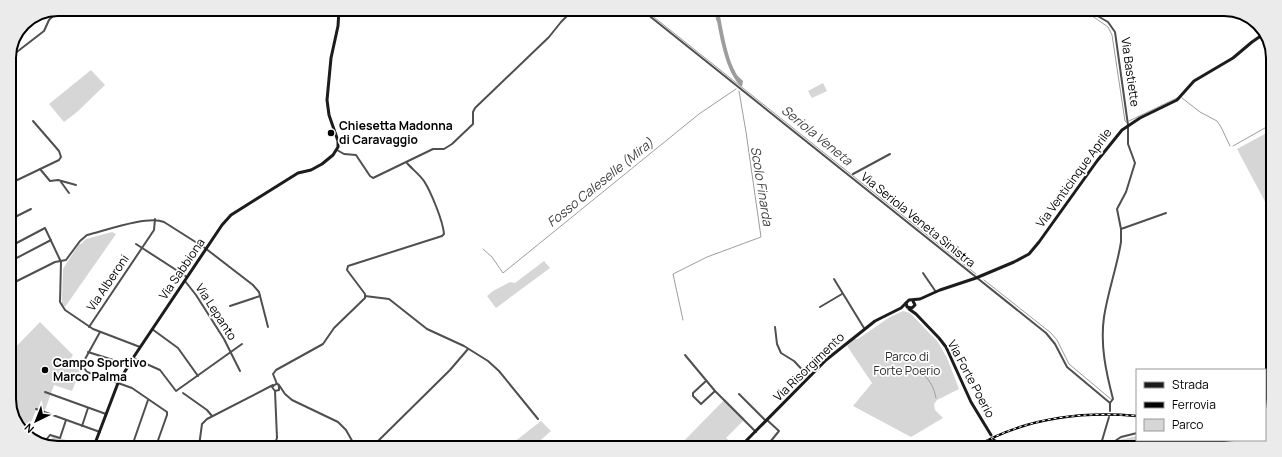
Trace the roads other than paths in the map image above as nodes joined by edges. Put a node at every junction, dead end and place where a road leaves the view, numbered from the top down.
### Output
1 (339, 16) edge
2 (566, 16) edge
3 (649, 16) edge
4 (1098, 16) edge
5 (52, 17) edge
6 (1260, 37) edge
7 (17, 52) edge
8 (33, 121) dead end
9 (1128, 124) junction
10 (337, 150) junction
11 (890, 154) dead end
12 (406, 163) junction
13 (39, 169) junction
14 (853, 174) dead end
15 (17, 180) edge
16 (60, 181) junction
17 (76, 185) dead end
18 (69, 193) dead end
19 (31, 208) dead end
20 (1166, 213) dead end
21 (16, 216) edge
22 (155, 219) junction
23 (1121, 229) junction
24 (50, 240) junction
25 (16, 243) edge
26 (136, 244) dead end
27 (142, 248) junction
28 (206, 249) junction
29 (16, 258) edge
30 (61, 262) junction
31 (923, 273) dead end
32 (188, 277) junction
33 (976, 278) junction
34 (834, 279) dead end
35 (16, 281) edge
36 (185, 281) junction
37 (936, 292) junction
38 (842, 294) junction
39 (260, 296) junction
40 (365, 296) junction
41 (920, 299) junction
42 (912, 300) junction
43 (906, 303) junction
44 (230, 306) dead end
45 (915, 306) junction
46 (820, 307) dead end
47 (900, 308) junction
48 (908, 308) junction
49 (916, 314) junction
50 (89, 327) junction
51 (268, 327) dead end
52 (775, 327) dead end
53 (864, 328) junction
54 (152, 329) junction
55 (100, 332) junction
56 (242, 344) dead end
57 (140, 347) junction
58 (468, 349) junction
59 (88, 352) junction
60 (230, 353) junction
61 (685, 356) dead end
62 (133, 358) junction
63 (128, 365) junction
64 (240, 371) dead end
65 (198, 376) junction
66 (809, 377) junction
67 (706, 381) junction
68 (118, 383) junction
69 (278, 384) junction
70 (273, 385) junction
71 (275, 391) junction
72 (716, 391) junction
73 (45, 392) dead end
74 (183, 394) dead end
75 (739, 394) dead end
76 (149, 399) junction
77 (1111, 403) junction
78 (88, 408) junction
79 (36, 409) dead end
80 (1110, 412) dead end
81 (106, 414) junction
82 (212, 416) junction
83 (1109, 417) dead end
84 (538, 419) dead end
85 (66, 420) junction
86 (767, 421) junction
87 (82, 426) junction
88 (100, 432) junction
89 (756, 432) junction
90 (1136, 434) edge
91 (991, 435) dead end
92 (47, 439) edge
93 (96, 441) edge
94 (134, 441) edge
95 (158, 441) edge
96 (200, 441) edge
97 (276, 441) edge
98 (352, 441) edge
99 (378, 441) edge
100 (746, 441) edge
101 (771, 441) edge
102 (1102, 441) edge
103 (1115, 441) edge

1 - 10 street
2 - 12 street
3 - 33 street, Via Seriola Veneta Sinistra
4 - 9 street, Via Bastiette
5 - 7 street
6 - 9 street, Via Venticinque Aprile
8 - 13 street
9 - 23 street, Via Bastiette
9 - 33 street, Via Venticinque Aprile
10 - 12 street
10 - 28 street, Via Sabbiona
11 - 14 street
12 - 40 street
13 - 15 street
13 - 16 street
16 - 17 street
16 - 18 street
19 - 21 street
20 - 23 street
22 - 27 street, Via Alberoni
22 - 28 street
22 - 30 street
23 - 77 street, Via Bastiette
24 - 25 street
24 - 29 street
24 - 30 street
26 - 27 street, Via Alberoni
27 - 32 street, Via Alberoni
27 - 50 street, Via Alberoni
28 - 32 street, Via Sabbiona
28 - 39 street
30 - 35 street
30 - 50 street
31 - 37 street
32 - 36 street, Via Sabbiona
33 - 37 street, Via Risorgimento
33 - 77 street, Via Seriola Veneta Sinistra
34 - 38 street
36 - 54 street, Via Sabbiona
36 - 60 street, Via Lepanto
37 - 41 street, Via Risorgimento
38 - 46 street
38 - 53 street
39 - 44 street
39 - 51 street
40 - 58 street
40 - 69 street
41 - 42 street, Via Risorgimento
41 - 45 street, Via Risorgimento
42 - 43 street, Via Risorgimento
42 - 45 street
43 - 47 street, Via Risorgimento
43 - 48 street
45 - 48 street, Via Risorgimento
45 - 49 street
47 - 48 street, Via Risorgimento
47 - 53 street, Via Risorgimento
48 - 49 street
49 - 91 street, Via Forte Poerio
50 - 55 street
52 - 66 street
53 - 66 street, Via Risorgimento
54 - 57 street, Via Sabbiona
54 - 65 street
55 - 57 street
55 - 59 street
56 - 60 street, Via Lepanto
57 - 62 street, Via Sabbiona
58 - 84 street
58 - 99 street
59 - 63 street
59 - 68 street
60 - 64 street, Via Lepanto
60 - 65 street, Via Lepanto
61 - 67 street
62 - 63 street, Via Sabbiona
62 - 65 street, Via Lepanto
63 - 68 street, Via Sabbiona
66 - 86 street, Via Risorgimento
67 - 72 street
67 - 72 street
68 - 76 street
68 - 81 street, Via Sabbiona
69 - 70 street
69 - 71 street
69 - 98 street
70 - 71 street
70 - 82 street
71 - 97 street
72 - 89 street
73 - 78 street
74 - 82 street
75 - 86 street
76 - 94 street
76 - 95 street
77 - 80 street
78 - 81 street
78 - 87 street
79 - 85 street
81 - 88 street, Via Sabbiona
82 - 96 street
83 - 102 street
85 - 87 street
85 - 92 street
86 - 89 street, Via Risorgimento
86 - 101 street
87 - 88 street
88 - 93 street, Via Sabbiona
89 - 100 street, Via Risorgimento
90 - 103 street

